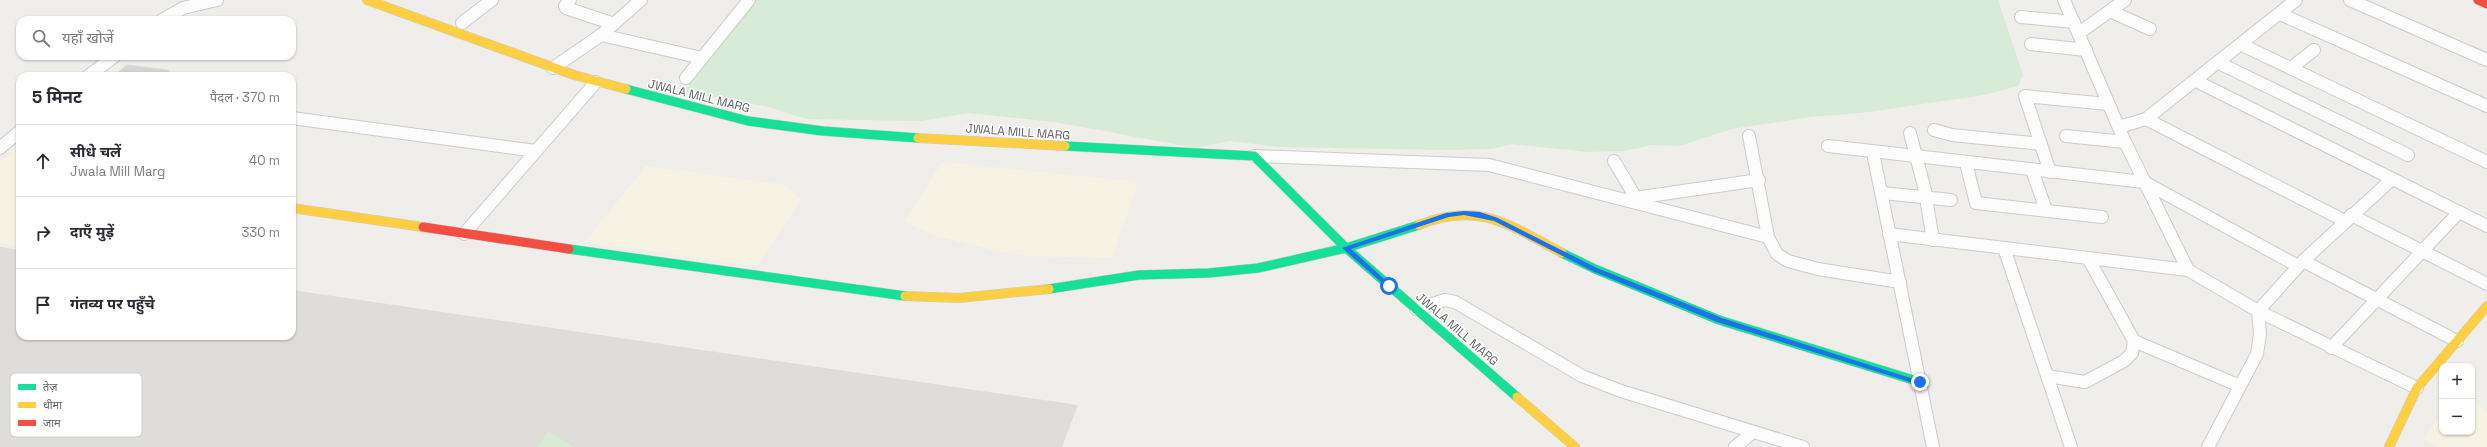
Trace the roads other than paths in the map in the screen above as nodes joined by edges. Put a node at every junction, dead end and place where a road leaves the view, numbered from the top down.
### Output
1 (217, 0) edge
2 (367, 0) edge
3 (492, 0) edge
4 (641, 0) edge
5 (749, 0) edge
6 (2064, 0) edge
7 (2125, 0) edge
8 (2296, 0) edge
9 (2350, 0) edge
10 (2478, 0) edge
11 (564, 2) edge
12 (2487, 4) edge
13 (2110, 11) junction
14 (2280, 14) junction
15 (169, 16) edge
16 (2021, 17) dead end
17 (462, 23) dead end
18 (614, 24) junction
19 (2076, 28) junction
20 (2150, 29) dead end
21 (601, 35) junction
22 (2031, 44) dead end
23 (2242, 45) junction
24 (2086, 50) junction
25 (2314, 50) dead end
26 (702, 58) junction
27 (109, 60) edge
28 (2487, 60) edge
29 (2219, 63) junction
30 (553, 68) junction
31 (2291, 68) junction
32 (93, 72) edge
33 (686, 78) dead end
34 (2196, 81) junction
35 (596, 82) junction
36 (2108, 104) junction
37 (2487, 106) edge
38 (296, 119) edge
39 (2146, 119) junction
40 (2119, 127) junction
41 (1934, 130) dead end
42 (1910, 133) dead end
43 (16, 135) edge
44 (1749, 136) dead end
45 (2066, 136) dead end
46 (2125, 142) junction
47 (2041, 144) junction
48 (1828, 146) dead end
49 (0, 148) edge
50 (536, 152) junction
51 (1873, 153) junction
52 (2408, 155) dead end
53 (1254, 156) junction
54 (1915, 158) junction
55 (1614, 161) dead end
56 (2487, 162) edge
57 (1966, 163) junction
58 (2032, 170) junction
59 (2050, 172) junction
60 (2392, 179) junction
61 (1759, 180) junction
62 (2144, 182) junction
63 (1882, 193) junction
64 (1636, 198) junction
65 (1621, 200) junction
66 (1952, 200) dead end
67 (1927, 201) junction
68 (296, 209) edge
69 (2046, 210) junction
70 (2459, 212) junction
71 (2102, 217) dead end
72 (2348, 218) junction
73 (2487, 226) edge
74 (464, 234) junction
75 (1889, 234) junction
76 (1768, 237) junction
77 (1933, 240) junction
78 (1346, 248) junction
79 (2004, 248) junction
80 (2424, 252) junction
81 (2088, 258) junction
82 (2300, 264) junction
83 (2188, 270) junction
84 (1900, 282) junction
85 (2487, 284) edge
86 (2379, 300) junction
87 (2487, 306) edge
88 (1416, 309) junction
89 (2258, 311) junction
90 (2134, 341) junction
91 (2457, 341) junction
92 (2331, 348) junction
93 (2047, 376) junction
94 (1920, 382) junction
95 (2240, 386) junction
96 (2417, 388) junction
97 (1753, 432) junction
98 (1575, 447) edge
99 (1735, 447) edge
100 (1803, 447) edge
101 (1933, 447) edge
102 (2071, 447) edge
103 (2208, 447) edge
104 (2389, 447) edge

1 - 15 street
2 - 30 street, JWALA MILL MARG
3 - 17 street
4 - 18 street
5 - 26 street
6 - 19 street
7 - 13 street
8 - 14 street
9 - 28 street
10 - 12 street
11 - 18 street
13 - 19 street
13 - 20 street
14 - 23 street
14 - 37 street
16 - 19 street
18 - 21 street
19 - 24 street
21 - 26 street
21 - 30 street
22 - 24 street
23 - 29 street
23 - 31 street
24 - 36 street
25 - 31 street
26 - 33 street
27 - 32 street
29 - 34 street
29 - 52 street
30 - 35 street, JWALA MILL MARG
31 - 56 street
34 - 39 street
34 - 60 street
35 - 50 street
35 - 53 street, JWALA MILL MARG
36 - 40 street
36 - 47 street
38 - 50 street
39 - 40 street
39 - 72 street
40 - 46 street
41 - 47 street
42 - 54 street
43 - 49 street
44 - 61 street
45 - 46 street
46 - 62 street
47 - 59 street
48 - 51 street
50 - 74 street
51 - 54 street
51 - 63 street
53 - 65 street
53 - 78 street, JWALA MILL MARG
54 - 57 street
54 - 67 street
55 - 64 street
57 - 58 street
57 - 69 street
58 - 59 street
58 - 69 street
59 - 62 street
60 - 70 street
60 - 72 street
61 - 64 street
61 - 76 street
62 - 82 street
62 - 83 street
63 - 67 street
63 - 75 street
64 - 65 street
65 - 76 street
66 - 67 street
67 - 77 street
68 - 74 street
69 - 71 street
70 - 73 street
70 - 80 street
72 - 80 street
72 - 82 street
74 - 78 street
75 - 77 street
75 - 84 street
76 - 84 street
77 - 79 street
78 - 88 street, JWALA MILL MARG
78 - 94 street
79 - 81 street
79 - 93 street
80 - 85 street
80 - 86 street
81 - 83 street
81 - 90 street
82 - 86 street
82 - 89 street
83 - 89 street
84 - 94 street
86 - 91 street
86 - 92 street
87 - 91 street
88 - 97 street
88 - 98 street, JWALA MILL MARG
89 - 92 street
89 - 95 street
90 - 93 street
90 - 95 street
91 - 96 street
92 - 96 street
93 - 102 street
94 - 101 street
95 - 103 street
96 - 104 street
97 - 99 street
97 - 100 street

